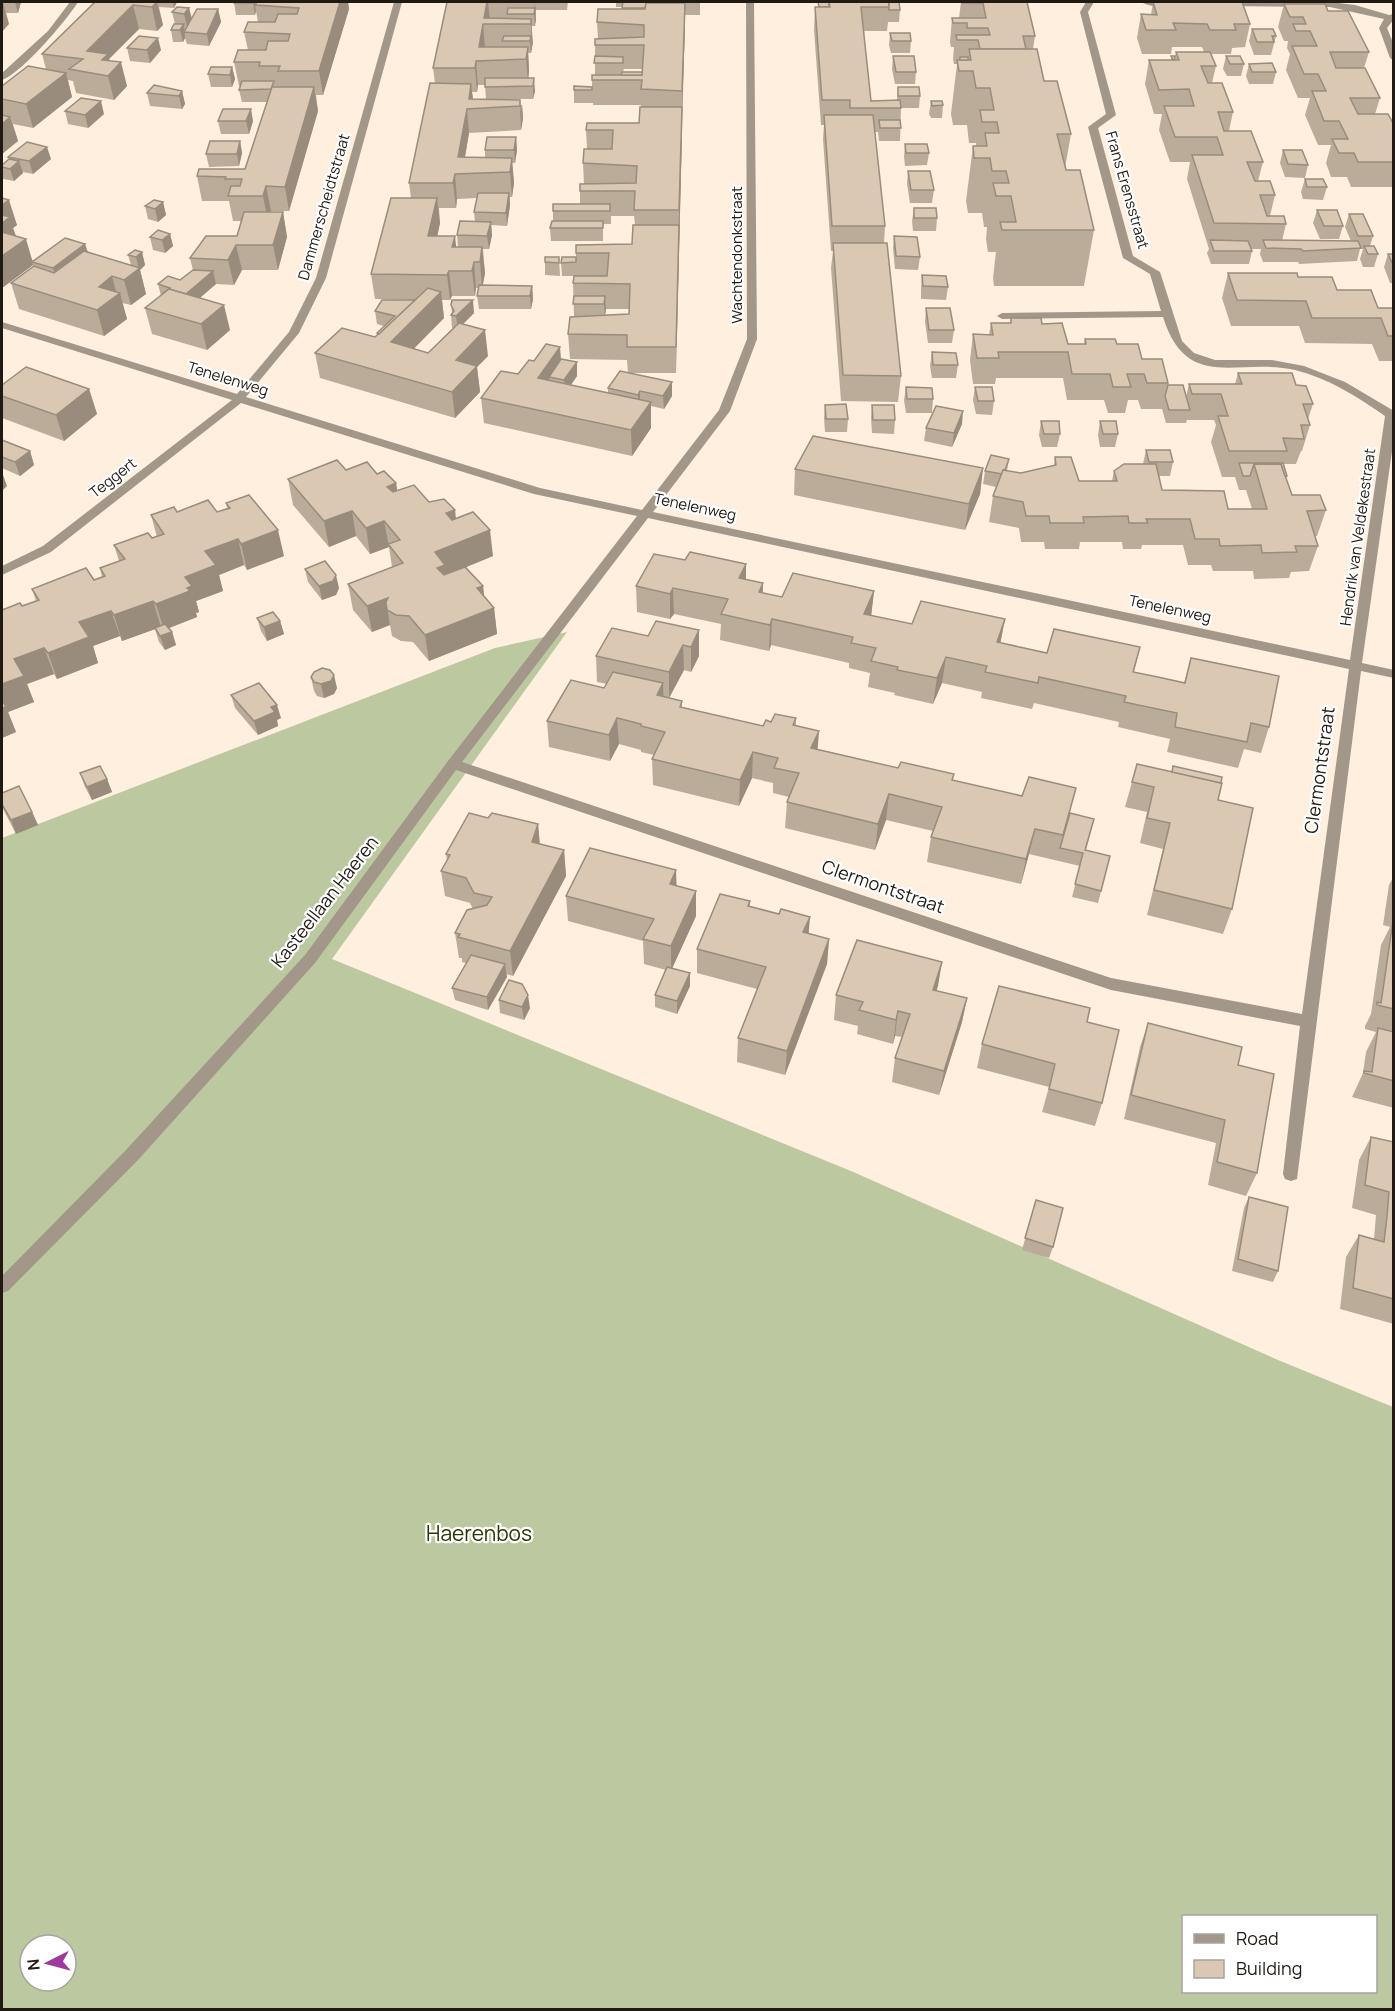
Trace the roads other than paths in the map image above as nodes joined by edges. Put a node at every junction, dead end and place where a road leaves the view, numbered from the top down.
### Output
1 (74, 2) edge
2 (398, 2) edge
3 (750, 2) edge
4 (1090, 2) edge
5 (1145, 2) edge
6 (1180, 4) edge
7 (1214, 4) edge
8 (1391, 17) edge
9 (1394, 58) edge
10 (2, 76) edge
11 (1169, 315) junction
12 (1002, 316) dead end
13 (2, 325) edge
14 (238, 400) junction
15 (1393, 415) edge
16 (646, 514) junction
17 (2, 571) edge
18 (1354, 666) junction
19 (1394, 674) edge
20 (453, 764) junction
21 (1306, 1022) junction
22 (1291, 1174) dead end
23 (2, 1286) edge

1 - 10 street
2 - 14 street, Dammerscheidtstraat
3 - 16 street, Wachtendonkstraat
4 - 11 street, Frans Erensstraat
5 - 6 street
7 - 8 street
8 - 9 street
11 - 12 street
11 - 15 street, Frans Erensstraat
13 - 14 street, Tenelenweg
14 - 16 street, Tenelenweg
14 - 17 street, Teggert
15 - 18 street, Hendrik van Veldekestraat
16 - 18 street, Tenelenweg
16 - 20 street, Kasteellaan Haeren
18 - 19 street, Tenelenweg
18 - 21 street, Clermontstraat
20 - 21 street, Clermontstraat
20 - 23 street, Kasteellaan Haeren
21 - 22 street, Clermontstraat

